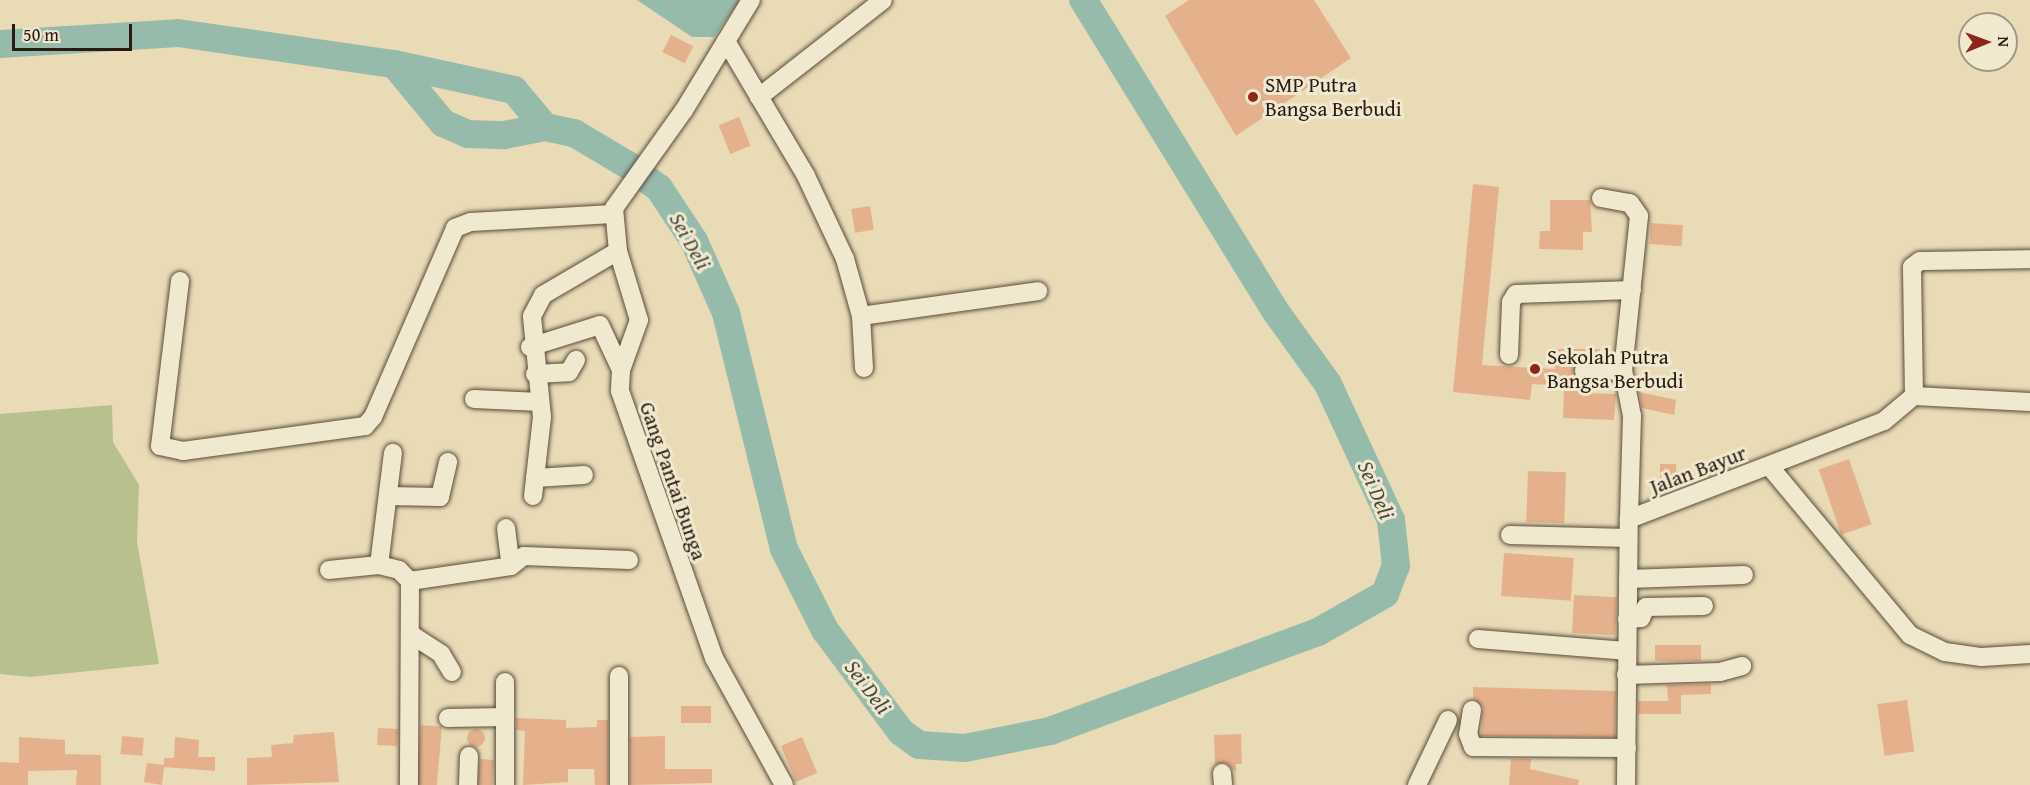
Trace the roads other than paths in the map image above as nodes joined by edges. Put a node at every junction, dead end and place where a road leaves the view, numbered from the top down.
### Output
1 (751, 0) edge
2 (883, 0) edge
3 (726, 41) junction
4 (759, 97) junction
5 (1601, 198) dead end
6 (617, 206) junction
7 (618, 251) junction
8 (2030, 259) edge
9 (180, 281) dead end
10 (1632, 290) junction
11 (1038, 291) dead end
12 (861, 316) junction
13 (531, 347) junction
14 (1509, 355) dead end
15 (576, 360) dead end
16 (864, 368) dead end
17 (621, 370) junction
18 (1623, 370) junction
19 (1584, 371) dead end
20 (535, 374) junction
21 (1914, 396) junction
22 (474, 399) dead end
23 (540, 402) junction
24 (2030, 402) edge
25 (393, 453) dead end
26 (448, 462) dead end
27 (1770, 467) junction
28 (584, 475) dead end
29 (535, 478) junction
30 (388, 496) junction
31 (533, 496) dead end
32 (1629, 519) junction
33 (507, 528) dead end
34 (1510, 535) dead end
35 (1628, 538) junction
36 (629, 560) dead end
37 (380, 565) junction
38 (511, 566) junction
39 (329, 570) dead end
40 (1744, 575) dead end
41 (1628, 579) junction
42 (410, 581) junction
43 (1704, 606) dead end
44 (1627, 619) junction
45 (412, 635) junction
46 (1478, 639) dead end
47 (1626, 651) junction
48 (2030, 654) edge
49 (1742, 666) dead end
50 (452, 672) dead end
51 (1626, 675) junction
52 (619, 676) dead end
53 (505, 682) dead end
54 (1472, 710) dead end
55 (504, 717) junction
56 (448, 718) dead end
57 (1448, 720) dead end
58 (1627, 748) junction
59 (469, 756) dead end
60 (779, 781) edge
61 (409, 785) edge
62 (468, 785) edge
63 (505, 785) edge
64 (619, 785) edge
65 (1417, 785) edge
66 (1626, 785) edge

1 - 3 street
2 - 4 street
3 - 4 street
3 - 6 street
4 - 12 street
5 - 10 street
6 - 7 street, Gang Pantai Bunga
6 - 9 street
7 - 13 street
7 - 17 street, Gang Pantai Bunga
8 - 21 street
10 - 14 street
10 - 18 street
11 - 12 street
12 - 16 street
13 - 17 street
13 - 20 street
15 - 20 street
17 - 60 street, Gang Pantai Bunga
18 - 19 street
18 - 32 street
20 - 23 street
21 - 24 street
21 - 27 street, Jalan Bayur
22 - 23 street
23 - 29 street
25 - 30 street
26 - 30 street
27 - 32 street, Jalan Bayur
27 - 48 street
28 - 29 street
29 - 31 street
30 - 37 street
32 - 35 street
33 - 38 street
34 - 35 street
35 - 41 street
36 - 38 street
37 - 39 street
37 - 42 street
38 - 42 street
40 - 41 street
41 - 44 street
42 - 45 street
43 - 44 street
44 - 47 street
45 - 50 street
45 - 61 street
46 - 47 street
47 - 51 street
49 - 51 street
51 - 58 street
52 - 64 street
53 - 55 street
54 - 58 street
55 - 56 street
55 - 63 street
57 - 65 street
58 - 66 street
59 - 62 street

